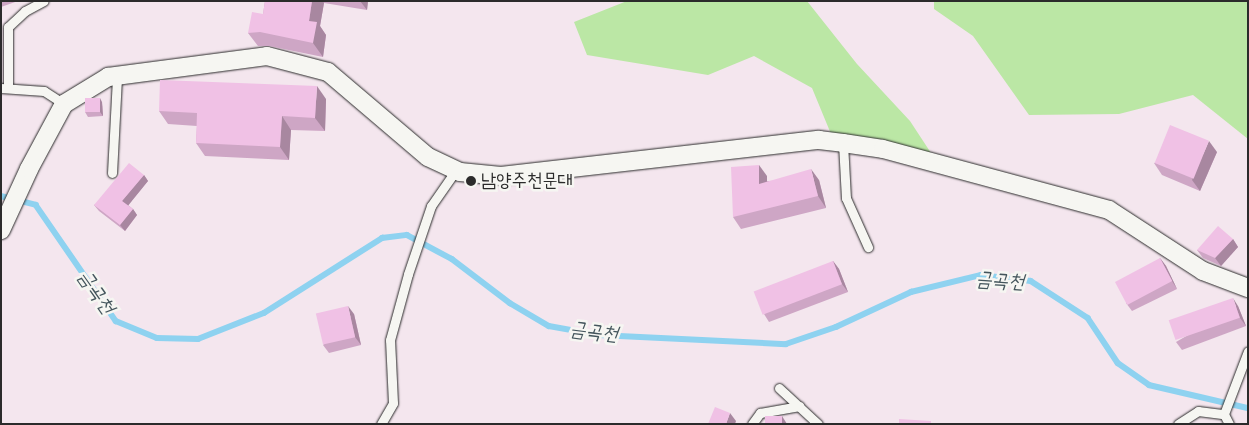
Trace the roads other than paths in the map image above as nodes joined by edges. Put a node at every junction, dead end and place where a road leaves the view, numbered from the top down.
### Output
1 (44, 1) edge
2 (117, 76) junction
3 (5, 88) edge
4 (64, 104) junction
5 (843, 143) junction
6 (456, 170) junction
7 (112, 173) dead end
8 (1, 230) edge
9 (868, 246) dead end
10 (1248, 288) edge
11 (1248, 351) edge
12 (779, 388) dead end
13 (800, 406) junction
14 (1224, 414) junction
15 (381, 424) edge
16 (752, 424) edge
17 (818, 424) edge
18 (1178, 424) edge
19 (1229, 424) edge

1 - 3 lane
2 - 4 street
2 - 6 street
2 - 7 lane
3 - 4 lane
4 - 8 street
5 - 6 street
5 - 9 lane
5 - 10 street
6 - 15 lane
11 - 14 lane
12 - 13 lane
13 - 16 lane
13 - 17 lane
14 - 18 lane
14 - 19 lane

